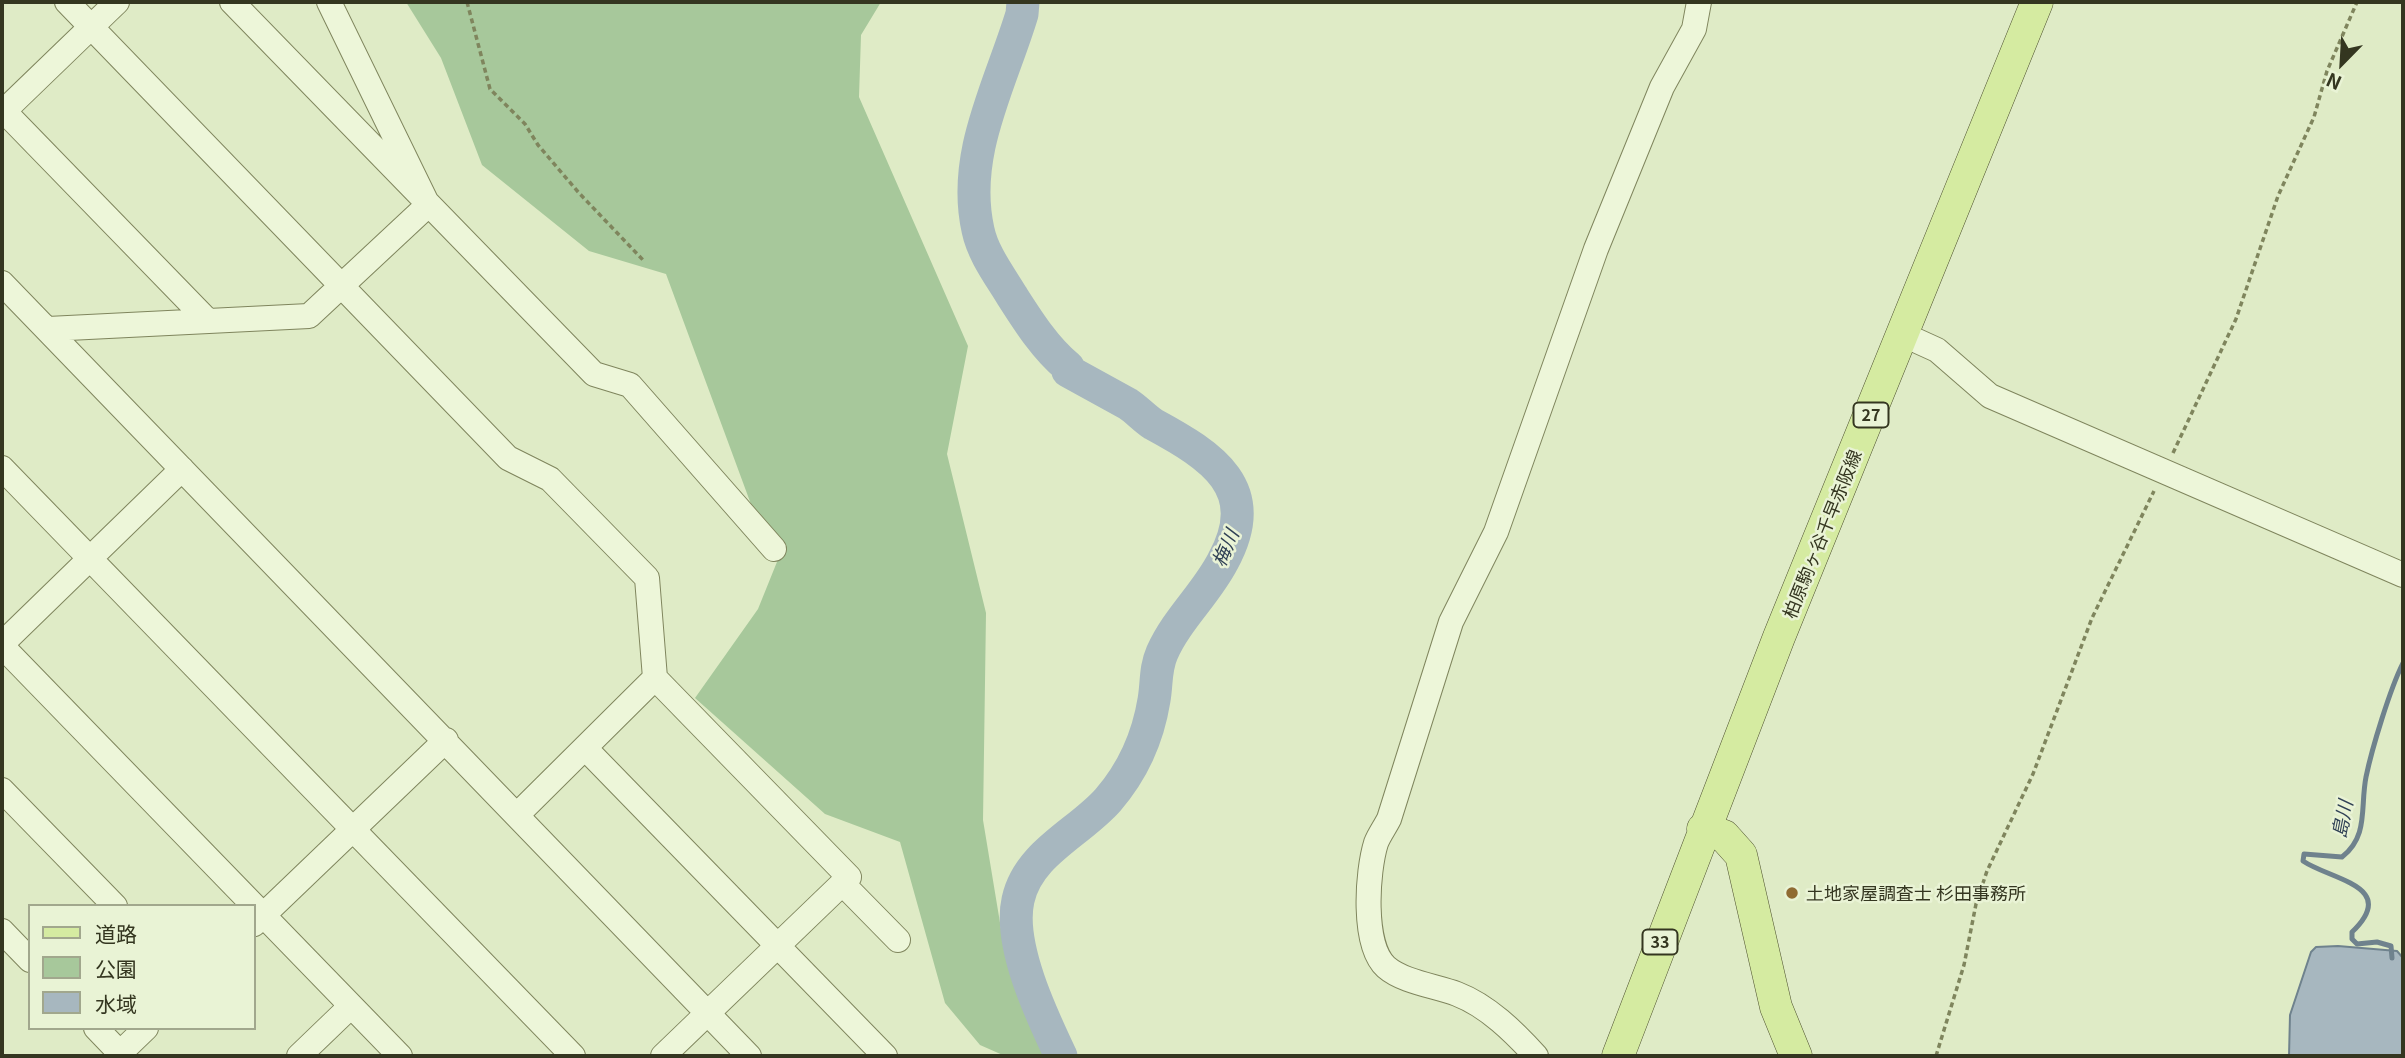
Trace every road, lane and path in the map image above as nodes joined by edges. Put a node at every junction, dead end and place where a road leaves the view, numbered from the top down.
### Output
1 (67, 2) edge
2 (117, 2) edge
3 (232, 2) edge
4 (329, 2) edge
5 (467, 2) edge
6 (1699, 2) edge
7 (2037, 2) edge
8 (2357, 2) edge
9 (91, 27) junction
10 (2, 111) edge
11 (428, 205) junction
12 (643, 260) dead end
13 (2, 283) edge
14 (339, 284) junction
15 (208, 321) junction
16 (48, 329) junction
17 (1904, 335) junction
18 (2, 468) edge
19 (183, 469) junction
20 (2164, 472) junction
21 (774, 549) dead end
22 (89, 559) junction
23 (2403, 575) edge
24 (2, 645) edge
25 (655, 678) junction
26 (446, 740) junction
27 (585, 748) junction
28 (2, 790) edge
29 (517, 815) junction
30 (1703, 828) junction
31 (353, 830) junction
32 (842, 883) junction
33 (113, 904) edge
34 (243, 904) edge
35 (258, 920) edge
36 (2, 931) edge
37 (898, 940) dead end
38 (778, 946) junction
39 (28, 958) edge
40 (351, 1006) junction
41 (707, 1014) junction
42 (98, 1030) edge
43 (144, 1030) edge
44 (118, 1055) edge
45 (299, 1056) edge
46 (400, 1056) edge
47 (573, 1056) edge
48 (663, 1056) edge
49 (748, 1056) edge
50 (885, 1056) edge
51 (1536, 1056) edge
52 (1618, 1056) edge
53 (1796, 1056) edge
54 (1936, 1056) edge

1 - 9 street
2 - 9 street
3 - 11 street
4 - 11 street
5 - 12 path
6 - 51 street
7 - 17 main road, 柏原駒ヶ谷千早赤阪線 / 27
8 - 20 path
9 - 10 street
9 - 14 street
10 - 15 street
11 - 14 street
11 - 21 street
13 - 16 street
14 - 15 street
14 - 25 street
15 - 16 street
16 - 19 street
17 - 20 street
17 - 30 main road, 柏原駒ヶ谷千早赤阪線 / 27
18 - 22 street
19 - 22 street
19 - 26 street
20 - 23 street
20 - 54 path
22 - 24 street
22 - 31 street
24 - 34 street
25 - 27 street
25 - 32 street
26 - 29 street
26 - 31 street
27 - 29 street
27 - 38 street
28 - 33 street
29 - 41 street
30 - 52 main road, 33
30 - 53 main road
31 - 35 street
31 - 47 street
32 - 37 street
32 - 38 street
35 - 40 street
36 - 39 street
38 - 41 street
38 - 50 street
40 - 45 street
40 - 46 street
41 - 48 street
41 - 49 street
42 - 44 street
43 - 44 street

